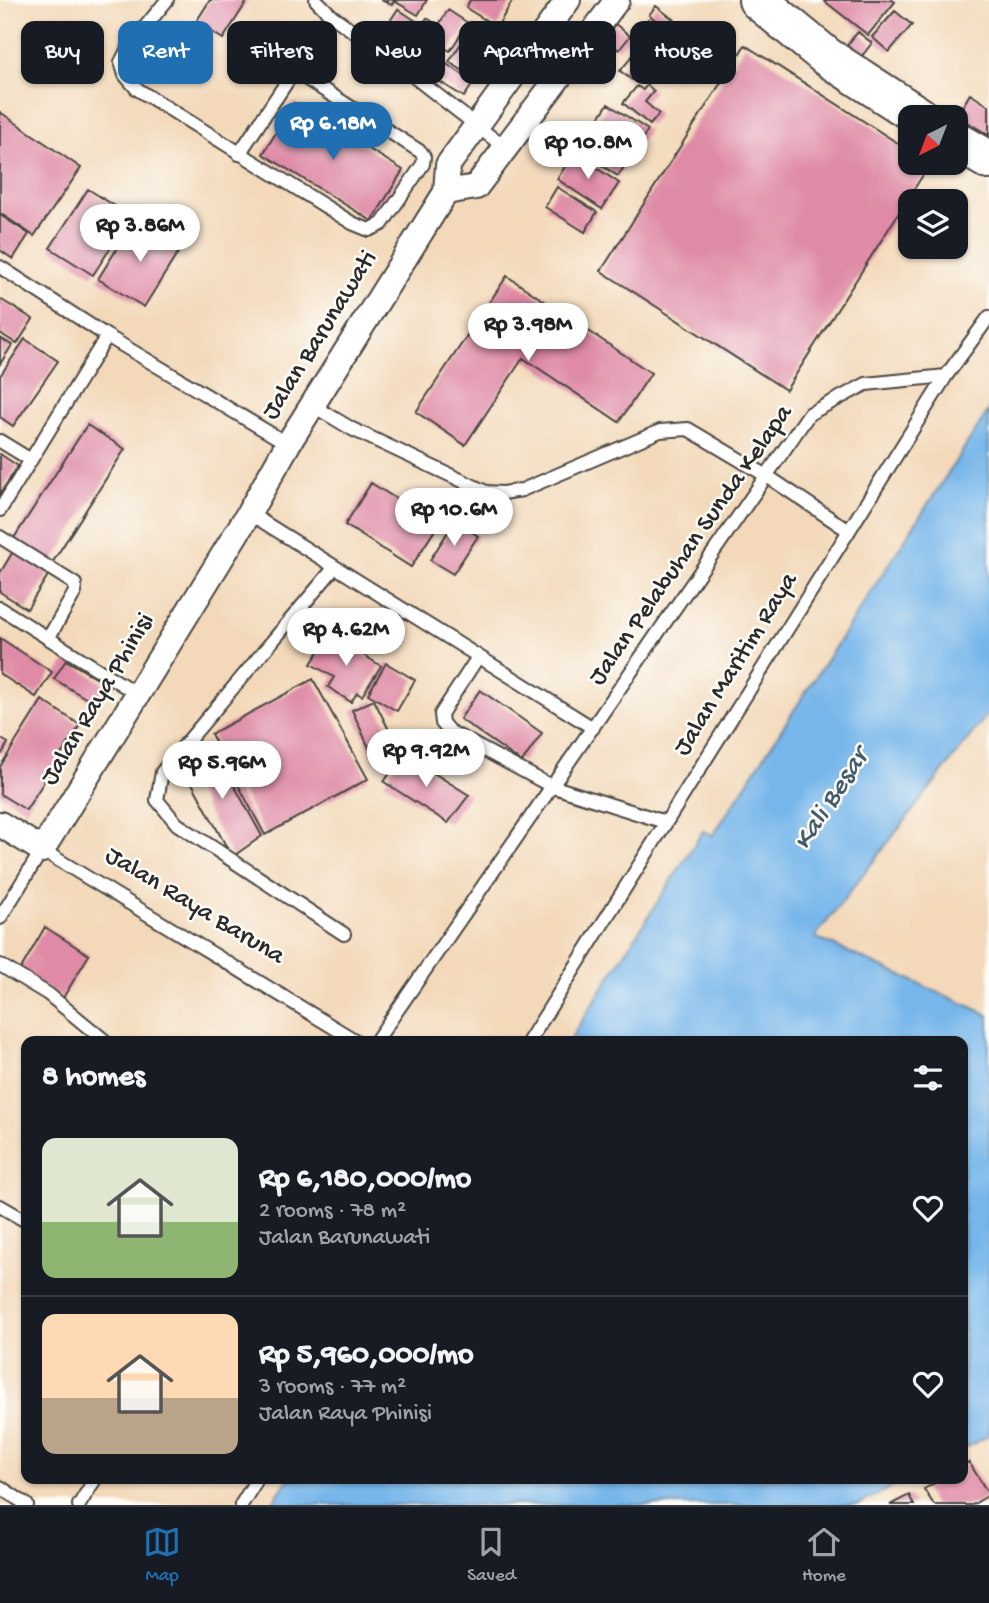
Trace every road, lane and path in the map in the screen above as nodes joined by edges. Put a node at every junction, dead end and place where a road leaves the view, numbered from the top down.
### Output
1 (167, 0) edge
2 (316, 0) edge
3 (568, 0) edge
4 (617, 0) edge
5 (758, 0) edge
6 (332, 16) junction
7 (329, 21) edge
8 (285, 84) edge
9 (314, 84) edge
10 (901, 105) edge
11 (477, 127) junction
12 (504, 147) junction
13 (968, 148) edge
14 (239, 154) junction
15 (989, 160) edge
16 (446, 192) junction
17 (0, 267) edge
18 (989, 317) edge
19 (107, 336) junction
20 (946, 376) junction
21 (312, 405) junction
22 (0, 441) edge
23 (288, 444) junction
24 (31, 460) junction
25 (767, 476) junction
26 (0, 510) edge
27 (249, 513) junction
28 (849, 531) junction
29 (0, 537) edge
30 (335, 567) junction
31 (0, 608) edge
32 (49, 637) junction
33 (478, 657) junction
34 (137, 694) junction
35 (593, 728) junction
36 (551, 786) junction
37 (665, 822) junction
38 (0, 824) edge
39 (42, 850) junction
40 (0, 918) edge
41 (344, 934) dead end
42 (0, 965) edge
43 (99, 1036) edge
44 (348, 1036) edge
45 (379, 1036) edge
46 (532, 1036) edge
47 (0, 1206) edge
48 (21, 1218) edge
49 (92, 1484) edge
50 (254, 1484) edge
51 (0, 1487) edge
52 (27, 1505) edge
53 (79, 1505) edge
54 (241, 1505) edge

1 - 14 lane
2 - 6 lane
3 - 11 street, Jalan Barunawati
4 - 12 street
5 - 10 highway
6 - 7 lane
6 - 11 lane
8 - 14 lane
9 - 14 lane
11 - 12 lane
11 - 16 street, Jalan Barunawati
12 - 16 street
13 - 15 highway
16 - 21 street, Jalan Barunawati
17 - 19 lane
18 - 20 lane, Jalan Maritim Raya
19 - 23 lane
19 - 24 lane
20 - 25 lane, Jalan Pelabuhan Sunda Kelapa
20 - 28 lane, Jalan Maritim Raya
21 - 23 street, Jalan Barunawati
21 - 25 lane
22 - 24 lane
23 - 27 street, Jalan Barunawati
24 - 26 lane
25 - 28 lane
25 - 35 lane, Jalan Pelabuhan Sunda Kelapa
27 - 30 lane
27 - 34 street, Jalan Raya Phinisi
28 - 37 lane, Jalan Maritim Raya
29 - 32 lane
30 - 33 lane
30 - 41 lane
31 - 32 lane
32 - 34 lane
33 - 35 lane
33 - 36 lane
34 - 39 street, Jalan Raya Phinisi
35 - 36 lane, Jalan Pelabuhan Sunda Kelapa
36 - 37 lane
36 - 45 lane, Jalan Pelabuhan Sunda Kelapa
37 - 46 lane, Jalan Maritim Raya
38 - 39 street, Jalan Raya Baruna
39 - 40 lane, Jalan Raya Phinisi
39 - 44 lane, Jalan Raya Baruna
42 - 43 lane
47 - 48 lane
49 - 53 lane
50 - 54 lane
51 - 52 lane

